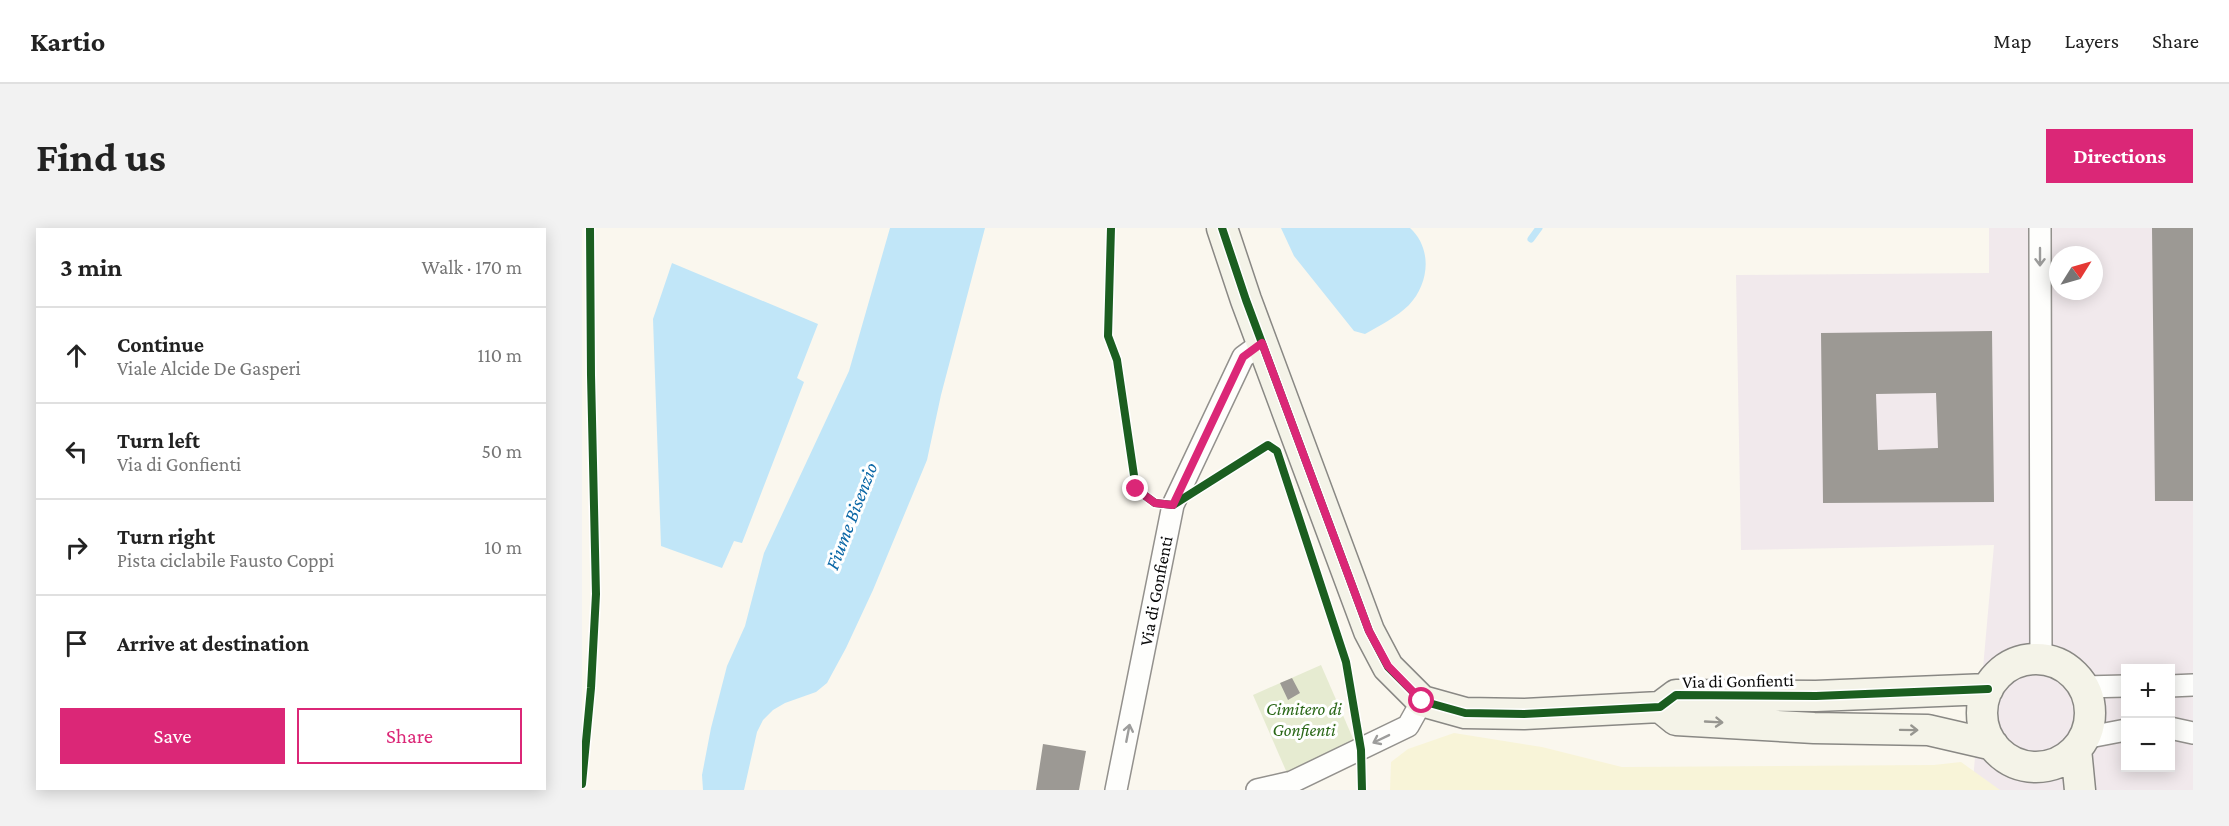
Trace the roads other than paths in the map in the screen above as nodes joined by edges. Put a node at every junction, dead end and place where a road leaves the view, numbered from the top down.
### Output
1 (1222, 228) edge
2 (2040, 228) edge
3 (1262, 343) junction
4 (2041, 659) junction
5 (2193, 685) edge
6 (2121, 686) edge
7 (2175, 686) edge
8 (2083, 687) junction
9 (1988, 689) junction
10 (1422, 701) junction
11 (1660, 708) junction
12 (2175, 730) edge
13 (2121, 732) edge
14 (2193, 733) edge
15 (2080, 744) junction
16 (2003, 753) junction
17 (1116, 790) edge
18 (1257, 790) edge
19 (2027, 790) edge
20 (2080, 790) edge

1 - 3 street
2 -> 4 street
3 - 10 street
17 -> 3 street, Via di Gonfienti
4 - 8 street
4 - 9 street
5 - 7 street
6 - 8 street
8 - 15 street
9 - 11 street, Via di Gonfienti
9 - 16 street
10 - 11 street, Via di Gonfienti
10 -> 18 street
11 -> 16 street, Via di Gonfienti
12 - 14 street
13 - 15 street, Via di Gonfienti
15 - 16 street, Via di Gonfienti
15 - 20 street
16 - 19 street

